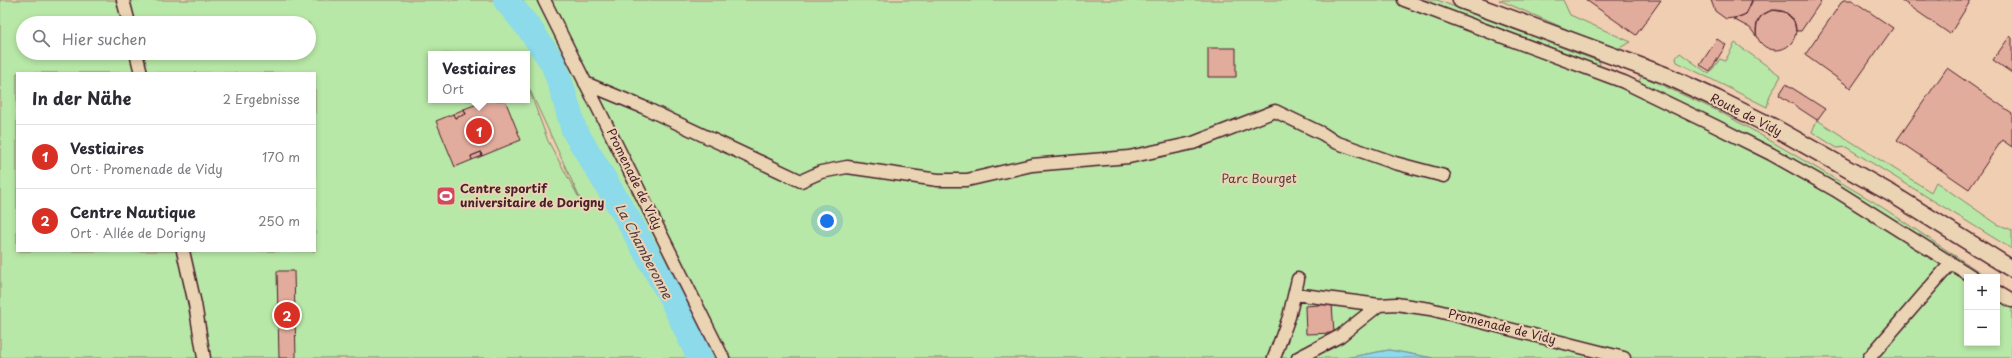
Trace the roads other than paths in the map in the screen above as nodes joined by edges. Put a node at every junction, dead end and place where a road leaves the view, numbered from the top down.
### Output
1 (123, 0) edge
2 (544, 0) edge
3 (1404, 0) edge
4 (1461, 0) edge
5 (127, 16) edge
6 (138, 60) edge
7 (141, 72) edge
8 (585, 83) junction
9 (1444, 176) dead end
10 (183, 252) edge
11 (1951, 263) junction
12 (2012, 269) edge
13 (1969, 274) edge
14 (1298, 278) dead end
15 (1295, 294) junction
16 (2000, 294) edge
17 (2012, 301) edge
18 (1378, 305) junction
19 (204, 358) edge
20 (724, 358) edge
21 (1274, 358) edge
22 (1298, 358) edge
23 (1624, 358) edge
24 (1869, 358) edge

1 - 5 street
2 - 8 street, Promenade de Vidy
3 - 11 street
4 - 12 street, Route de Vidy
6 - 7 street
8 - 9 street
8 - 20 street, Promenade de Vidy
10 - 19 street
11 - 13 street
11 - 24 street
14 - 15 street
15 - 18 street, Promenade de Vidy
15 - 21 street
16 - 17 street
18 - 22 street
18 - 23 street, Promenade de Vidy

